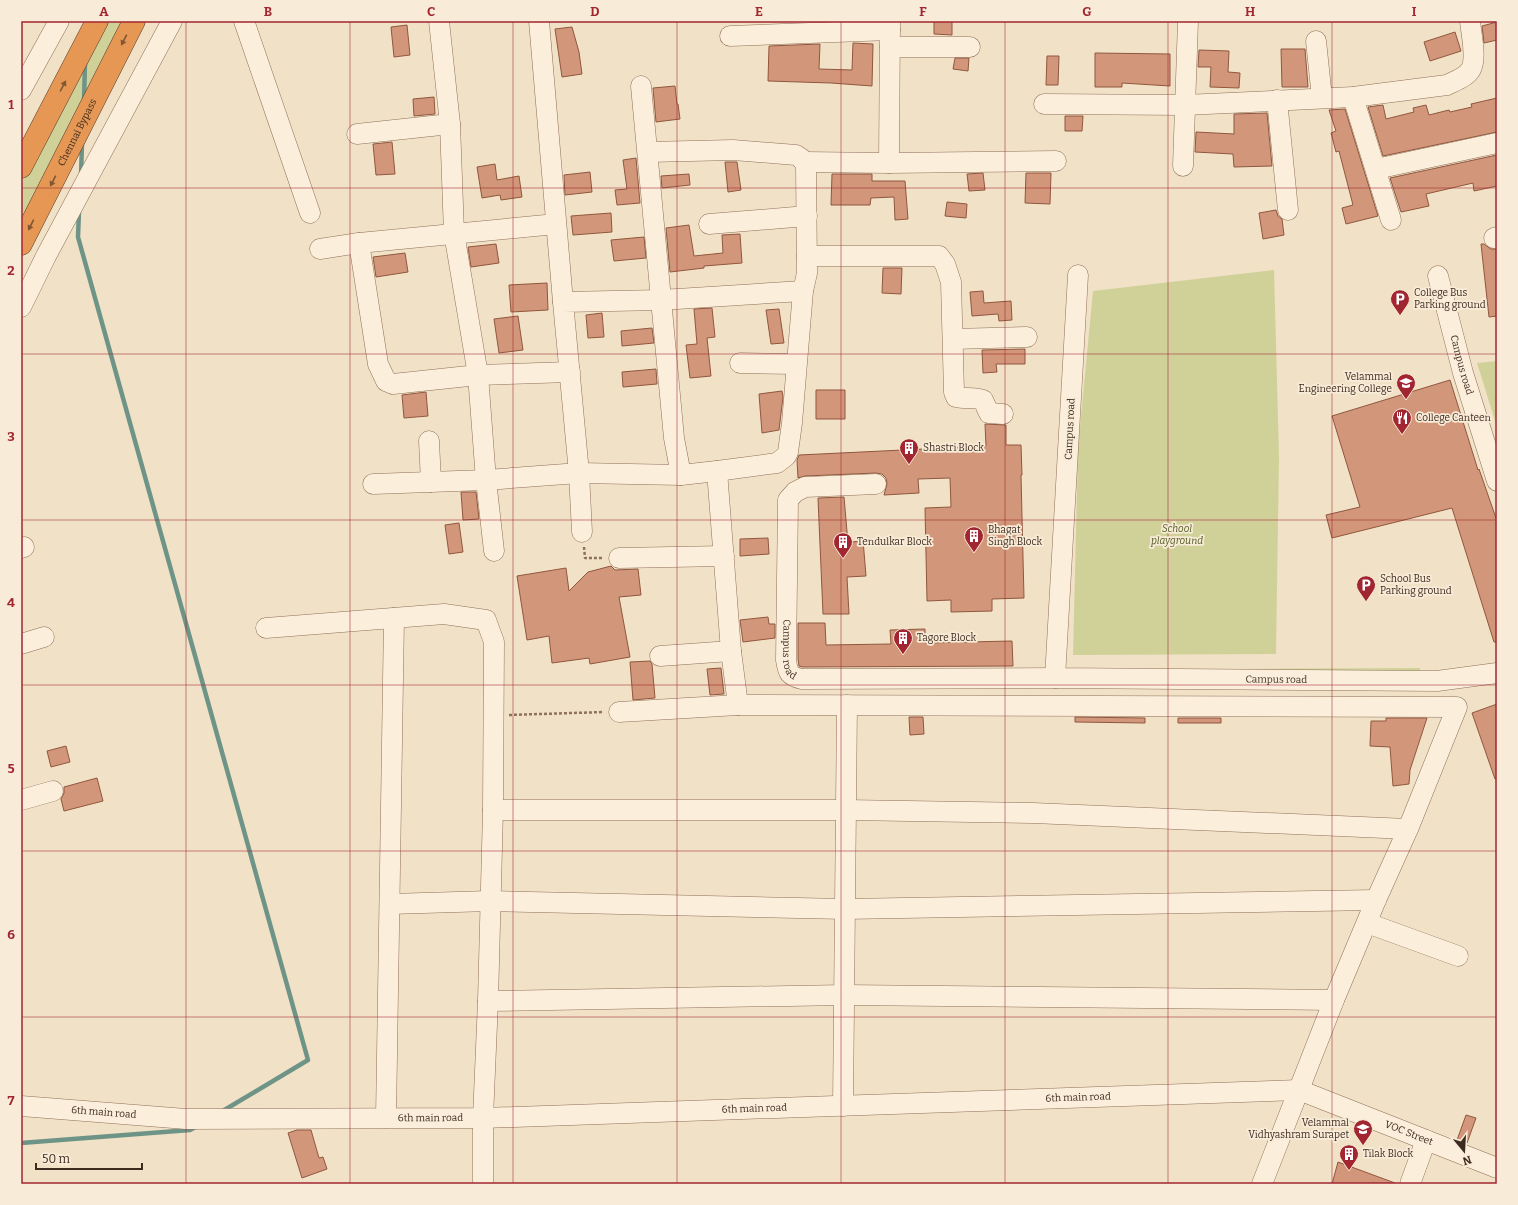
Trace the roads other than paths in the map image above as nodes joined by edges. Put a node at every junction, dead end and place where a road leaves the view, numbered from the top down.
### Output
1 (59, 21) edge
2 (97, 21) edge
3 (134, 21) edge
4 (172, 21) edge
5 (244, 21) edge
6 (439, 21) edge
7 (539, 21) edge
8 (1188, 21) edge
9 (1470, 21) edge
10 (890, 33) edge
11 (730, 36) dead end
12 (1316, 41) dead end
13 (970, 47) dead end
14 (641, 86) dead end
15 (21, 90) edge
16 (1353, 97) junction
17 (1322, 98) junction
18 (1277, 100) junction
19 (1044, 104) dead end
20 (1184, 105) junction
21 (450, 124) junction
22 (357, 134) dead end
23 (1497, 143) edge
24 (648, 152) junction
25 (1056, 161) dead end
26 (804, 162) junction
27 (889, 163) junction
28 (1183, 166) dead end
29 (21, 167) edge
30 (1376, 169) junction
31 (1288, 210) dead end
32 (310, 213) dead end
33 (807, 216) junction
34 (1391, 220) dead end
35 (556, 224) junction
36 (709, 224) dead end
37 (454, 233) junction
38 (359, 243) junction
39 (21, 244) edge
40 (320, 249) dead end
41 (807, 256) junction
42 (1078, 275) dead end
43 (1438, 276) dead end
44 (803, 291) junction
45 (661, 300) junction
46 (563, 302) junction
47 (21, 307) edge
48 (1027, 337) dead end
49 (953, 339) junction
50 (740, 363) dead end
51 (796, 364) junction
52 (570, 372) junction
53 (478, 376) junction
54 (1003, 414) dead end
55 (429, 441) dead end
56 (718, 471) junction
57 (579, 473) junction
58 (681, 475) junction
59 (1496, 478) edge
60 (486, 480) junction
61 (431, 482) junction
62 (373, 484) dead end
63 (876, 484) dead end
64 (582, 532) dead end
65 (494, 551) dead end
66 (724, 556) junction
67 (620, 558) dead end
68 (394, 618) junction
69 (266, 628) dead end
70 (44, 637) dead end
71 (21, 644) edge
72 (731, 651) junction
73 (660, 656) dead end
74 (1497, 673) edge
75 (1466, 677) junction
76 (1055, 678) junction
77 (931, 679) junction
78 (738, 705) junction
79 (847, 705) junction
80 (931, 705) junction
81 (1457, 708) junction
82 (619, 712) road end
83 (53, 791) dead end
84 (21, 800) edge
85 (493, 810) junction
86 (846, 810) junction
87 (1408, 829) junction
88 (1376, 900) junction
89 (490, 901) junction
90 (390, 904) junction
91 (845, 909) junction
92 (1367, 923) junction
93 (1458, 956) dead end
94 (844, 995) junction
95 (1334, 1000) junction
96 (488, 1001) junction
97 (1299, 1090) junction
98 (21, 1106) edge
99 (843, 1106) junction
100 (386, 1118) junction
101 (483, 1118) junction
102 (1426, 1140) junction
103 (1497, 1168) edge
104 (483, 1184) edge
105 (1262, 1184) edge
106 (1410, 1184) edge

1 - 15 street
29 -> 2 highway
3 -> 39 highway, Chennai Bypass
4 - 47 street
5 - 32 street
6 - 21 street
7 - 35 street
8 - 20 street
9 - 16 street
10 - 11 street
10 - 13 street
10 - 27 street
12 - 17 street
14 - 24 street
16 - 17 street
16 - 30 street
17 - 18 street
18 - 20 street
18 - 31 street
19 - 20 street
20 - 28 street
21 - 22 street
21 - 37 street
23 - 30 street
24 - 26 street
24 - 45 street
25 - 27 street
26 - 27 street
26 - 33 street
30 - 34 street
33 - 36 street
33 - 41 street
35 - 37 street
35 - 46 street
37 - 38 street
37 - 53 street
38 - 40 street
38 - 53 street
41 - 44 street
41 - 49 street
42 - 76 street, Campus road
43 - 59 street, Campus road
44 - 45 street
44 - 51 street
45 - 46 street
45 - 58 street
46 - 52 street
48 - 49 street
49 - 54 street
50 - 51 street
51 - 56 street
52 - 53 street
52 - 57 street
53 - 60 street
55 - 61 street
56 - 58 street
56 - 66 street
57 - 58 street
57 - 60 street
57 - 64 street
60 - 61 street
60 - 65 street
61 - 62 street
63 - 77 street, Campus road
66 - 67 street
66 - 72 street
68 - 69 street
68 - 85 street
68 - 90 street
70 - 71 street
72 - 73 street
72 - 78 street
74 - 75 street, Campus road
75 - 76 street, Campus road
75 - 81 street
76 - 77 street, Campus road
77 - 80 street
78 - 79 street
78 - 82 street
79 - 80 street
79 - 86 street
80 - 81 street
81 - 87 street
83 - 84 street
85 - 86 street
85 - 89 street
86 - 87 street
86 - 91 street
87 - 88 street
88 - 91 street
88 - 92 street
89 - 90 street
89 - 91 street
89 - 96 street
90 - 100 street
91 - 94 street
92 - 93 street
92 - 95 street
94 - 95 street
94 - 96 street
94 - 99 street
95 - 97 street
96 - 101 street
97 - 99 street, 6th main road
97 - 102 street, VOC Street
97 - 105 street
98 - 100 street, 6th main road
99 - 101 street, 6th main road
100 - 101 street, 6th main road
101 - 104 street
102 - 103 street, VOC Street
102 - 106 street

